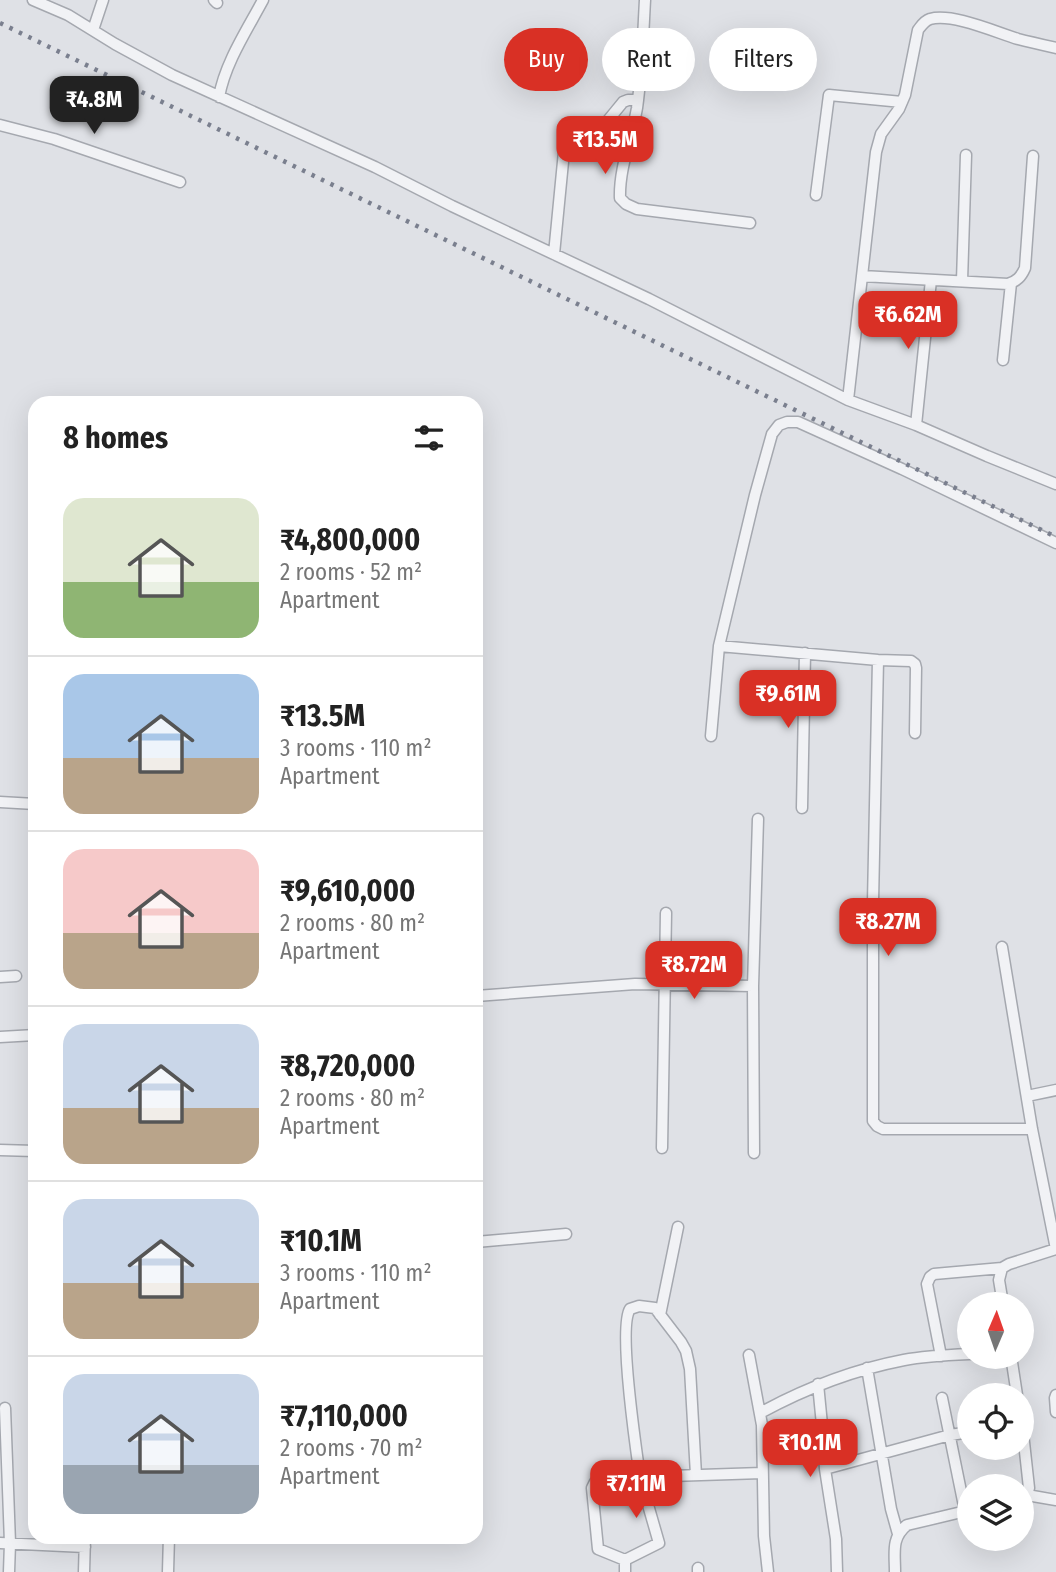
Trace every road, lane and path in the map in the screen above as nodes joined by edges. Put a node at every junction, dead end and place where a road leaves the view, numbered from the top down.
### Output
1 (33, 0) edge
2 (103, 0) edge
3 (262, 0) edge
4 (645, 0) edge
5 (93, 30) junction
6 (1056, 48) edge
7 (219, 97) junction
8 (638, 100) junction
9 (902, 102) junction
10 (0, 125) edge
11 (966, 155) dead end
12 (1033, 156) dead end
13 (180, 182) dead end
14 (816, 195) dead end
15 (750, 223) dead end
16 (554, 254) junction
17 (862, 276) junction
18 (931, 280) junction
19 (962, 281) junction
20 (1011, 283) junction
21 (1003, 360) dead end
22 (848, 400) junction
23 (916, 425) junction
24 (1056, 484) edge
25 (1056, 543) edge
26 (719, 646) junction
27 (805, 653) junction
28 (878, 660) junction
29 (915, 733) dead end
30 (711, 736) dead end
31 (0, 802) edge
32 (28, 804) edge
33 (802, 807) dead end
34 (758, 819) dead end
35 (666, 914) dead end
36 (1002, 947) dead end
37 (16, 976) dead end
38 (0, 977) edge
39 (666, 984) junction
40 (753, 986) junction
41 (483, 995) edge
42 (28, 1035) edge
43 (0, 1037) edge
44 (1056, 1090) edge
45 (1027, 1096) junction
46 (1032, 1129) junction
47 (662, 1148) dead end
48 (0, 1150) edge
49 (28, 1151) edge
50 (754, 1153) dead end
51 (678, 1227) dead end
52 (566, 1234) dead end
53 (483, 1241) edge
54 (1056, 1249) edge
55 (1002, 1268) junction
56 (1001, 1292) edge
57 (660, 1315) junction
58 (749, 1355) dead end
59 (957, 1355) edge
60 (941, 1356) junction
61 (867, 1368) junction
62 (818, 1384) junction
63 (1056, 1395) edge
64 (942, 1398) dead end
65 (5, 1408) dead end
66 (1056, 1412) edge
67 (760, 1413) junction
68 (957, 1434) edge
69 (950, 1435) junction
70 (882, 1453) junction
71 (825, 1469) junction
72 (762, 1473) junction
73 (959, 1474) edge
74 (696, 1475) junction
75 (640, 1477) junction
76 (1034, 1497) edge
77 (1056, 1500) edge
78 (957, 1512) edge
79 (898, 1534) junction
80 (5, 1543) edge
81 (28, 1543) edge
82 (85, 1544) edge
83 (169, 1544) edge
84 (625, 1566) edge
85 (9, 1572) edge
86 (84, 1572) edge
87 (168, 1572) edge
88 (768, 1572) edge
89 (837, 1572) edge
90 (895, 1572) edge

1 - 5 street
2 - 5 street
3 - 7 street
4 - 8 street
5 - 7 street
6 - 9 street
7 - 16 street
8 - 15 street
8 - 16 street
9 - 14 street
9 - 17 street
10 - 13 street
11 - 19 street
12 - 20 street
16 - 22 street
17 - 18 street
17 - 22 street
18 - 19 street
18 - 23 street
19 - 20 street
20 - 21 street
22 - 23 street
23 - 24 street
25 - 26 street
26 - 27 street
26 - 30 street
27 - 28 street
27 - 33 street
28 - 29 street
28 - 46 street
31 - 32 street
34 - 40 street
35 - 39 street
36 - 45 street
37 - 38 street
39 - 40 street
39 - 41 street
39 - 47 street
40 - 50 street
42 - 43 street
44 - 45 street
45 - 46 street
46 - 54 street
48 - 49 street
51 - 57 street
52 - 53 street
54 - 55 street
55 - 56 street
55 - 60 street
57 - 74 street
57 - 75 street
58 - 67 street
59 - 60 street
60 - 61 street
61 - 62 street
61 - 70 street
62 - 67 street
62 - 71 street
63 - 66 street
64 - 69 street
65 - 80 street
67 - 72 street
68 - 69 street
69 - 70 street
69 - 73 street
70 - 71 street
70 - 79 street
71 - 89 street
72 - 74 street
72 - 88 street
74 - 75 street
75 - 84 street
75 - 84 street
76 - 77 street
78 - 79 street
79 - 90 street
80 - 81 street
80 - 85 street
82 - 86 street
83 - 87 street

